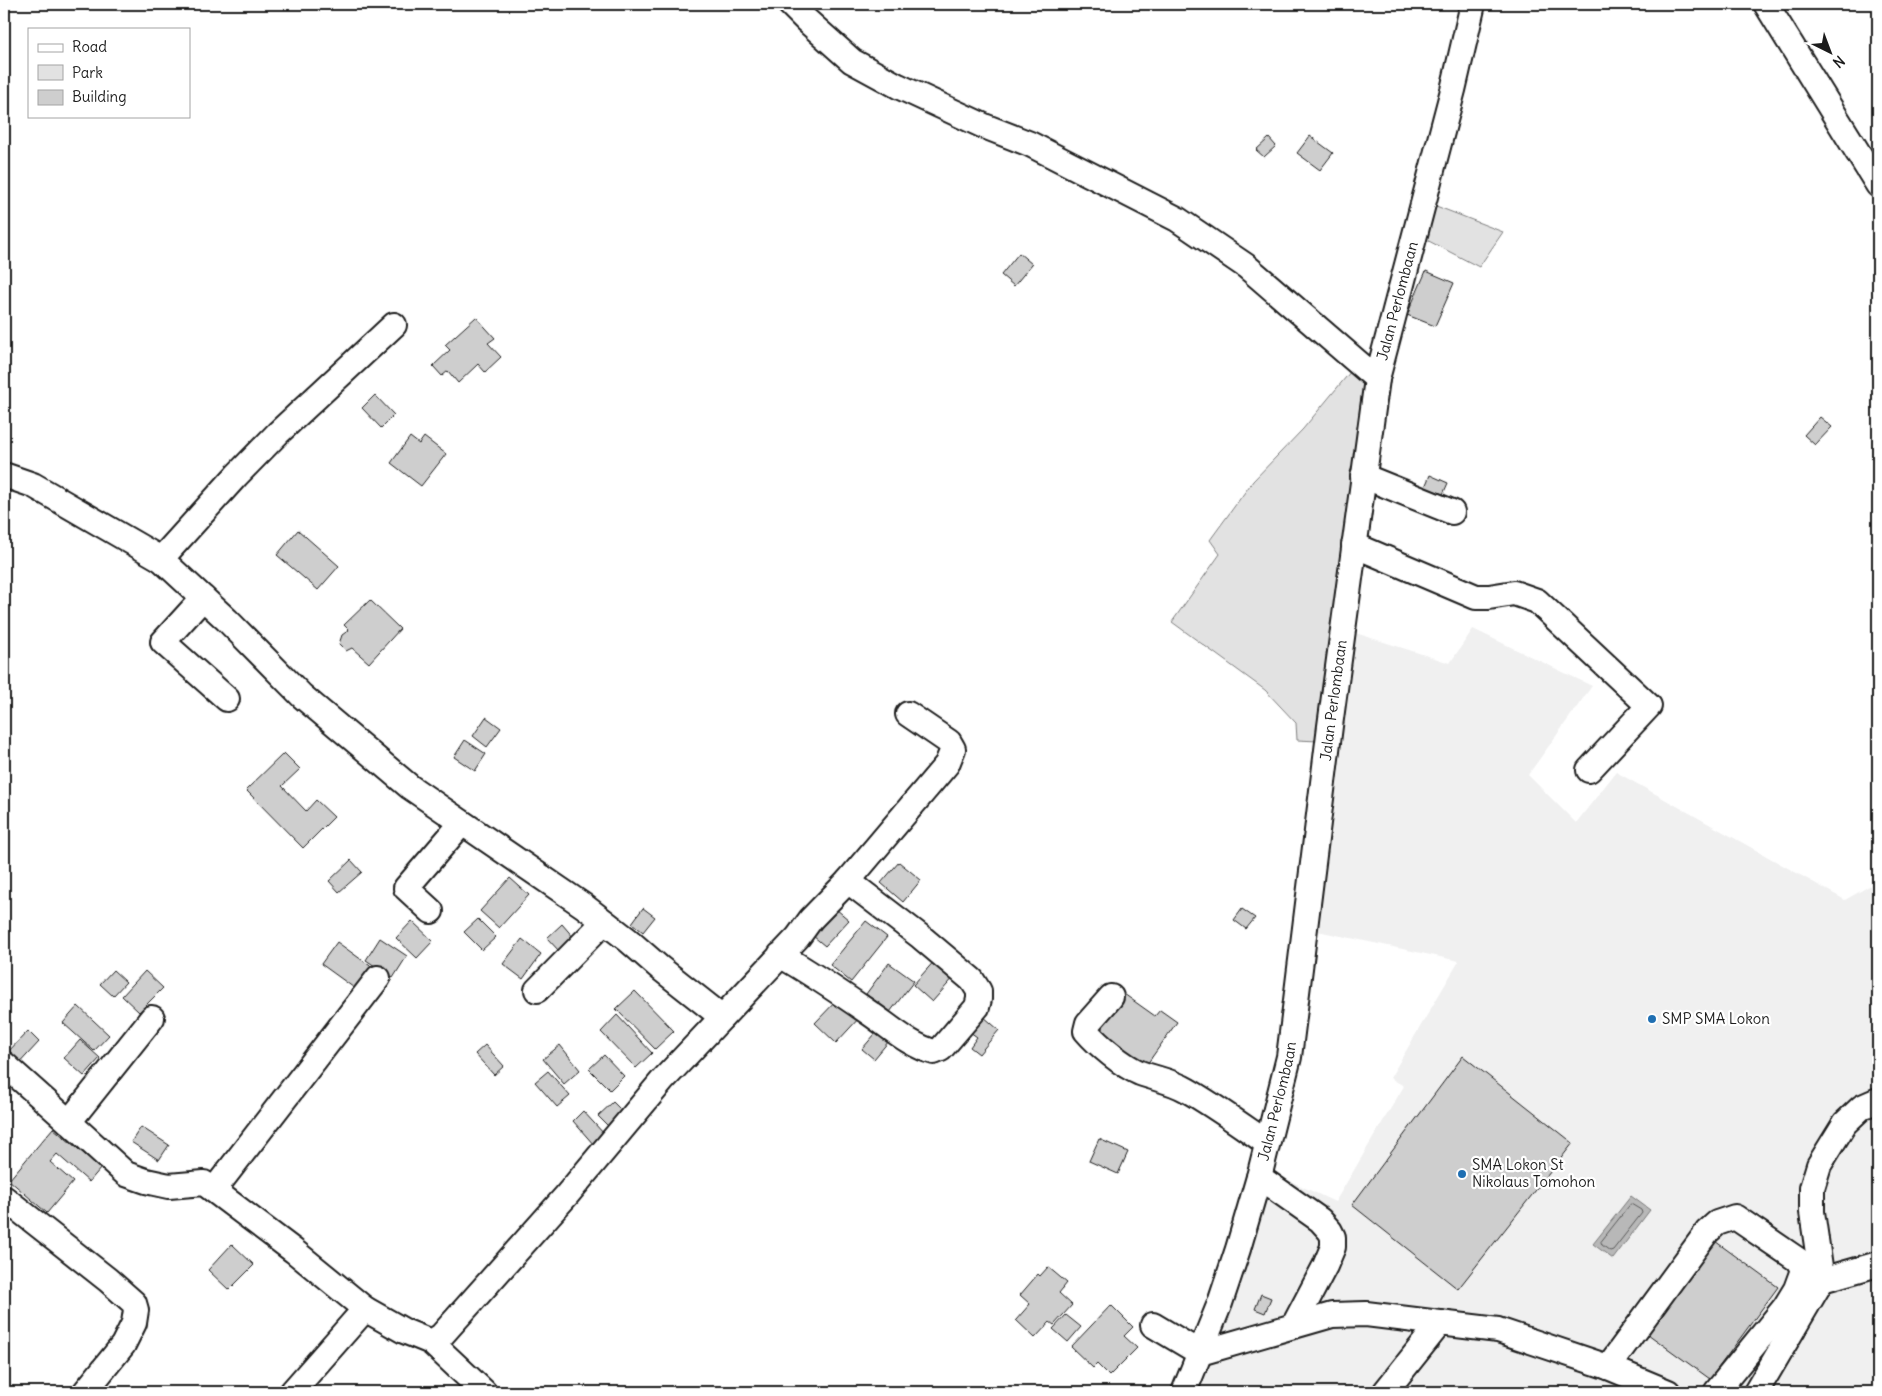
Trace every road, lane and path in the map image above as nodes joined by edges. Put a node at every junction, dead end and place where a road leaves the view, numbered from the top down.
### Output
1 (790, 4) edge
2 (1473, 4) edge
3 (1766, 4) edge
4 (1878, 186) edge
5 (394, 325) dead end
6 (1377, 379) junction
7 (4, 475) edge
8 (1363, 476) junction
9 (1452, 512) dead end
10 (1354, 545) junction
11 (162, 559) junction
12 (203, 598) junction
13 (227, 699) dead end
14 (908, 714) dead end
15 (1589, 770) dead end
16 (462, 823) junction
17 (848, 881) junction
18 (432, 911) dead end
19 (604, 922) junction
20 (780, 955) junction
21 (378, 978) dead end
22 (537, 990) dead end
23 (1110, 997) dead end
24 (722, 1017) junction
25 (152, 1018) dead end
26 (4, 1064) edge
27 (1878, 1100) edge
28 (69, 1122) junction
29 (1267, 1142) junction
30 (1259, 1176) junction
31 (214, 1190) junction
32 (4, 1198) edge
33 (1878, 1264) edge
34 (1822, 1280) junction
35 (365, 1310) junction
36 (1440, 1323) junction
37 (1153, 1325) dead end
38 (1294, 1325) junction
39 (431, 1342) junction
40 (1200, 1353) junction
41 (1608, 1367) junction
42 (85, 1392) edge
43 (292, 1392) edge
44 (484, 1392) edge
45 (1184, 1392) edge
46 (1385, 1392) edge
47 (1668, 1392) edge
48 (1716, 1392) edge
49 (1756, 1392) edge

1 - 6 street
2 - 6 street, Jalan Perlombaan
3 - 4 street
5 - 11 street
6 - 8 street, Jalan Perlombaan
7 - 11 street
8 - 9 street
8 - 10 street, Jalan Perlombaan
10 - 15 street
10 - 29 street, Jalan Perlombaan
11 - 12 street
12 - 13 street
12 - 16 street
14 - 17 street
16 - 18 street
16 - 19 street
17 - 20 street
17 - 20 street
19 - 22 street
19 - 24 street
20 - 24 street
21 - 31 street
23 - 29 street
24 - 39 street
25 - 28 street
26 - 28 street
27 - 34 street
28 - 31 street
29 - 30 street, Jalan Perlombaan
30 - 38 street
30 - 40 street, Jalan Perlombaan
31 - 35 street
32 - 42 street
33 - 34 street
34 - 49 street
35 - 39 street
35 - 43 street
36 - 38 street
36 - 41 street
36 - 46 street
37 - 40 street
38 - 40 street
39 - 44 street
40 - 45 street, Jalan Perlombaan
41 - 47 street
41 - 48 street

